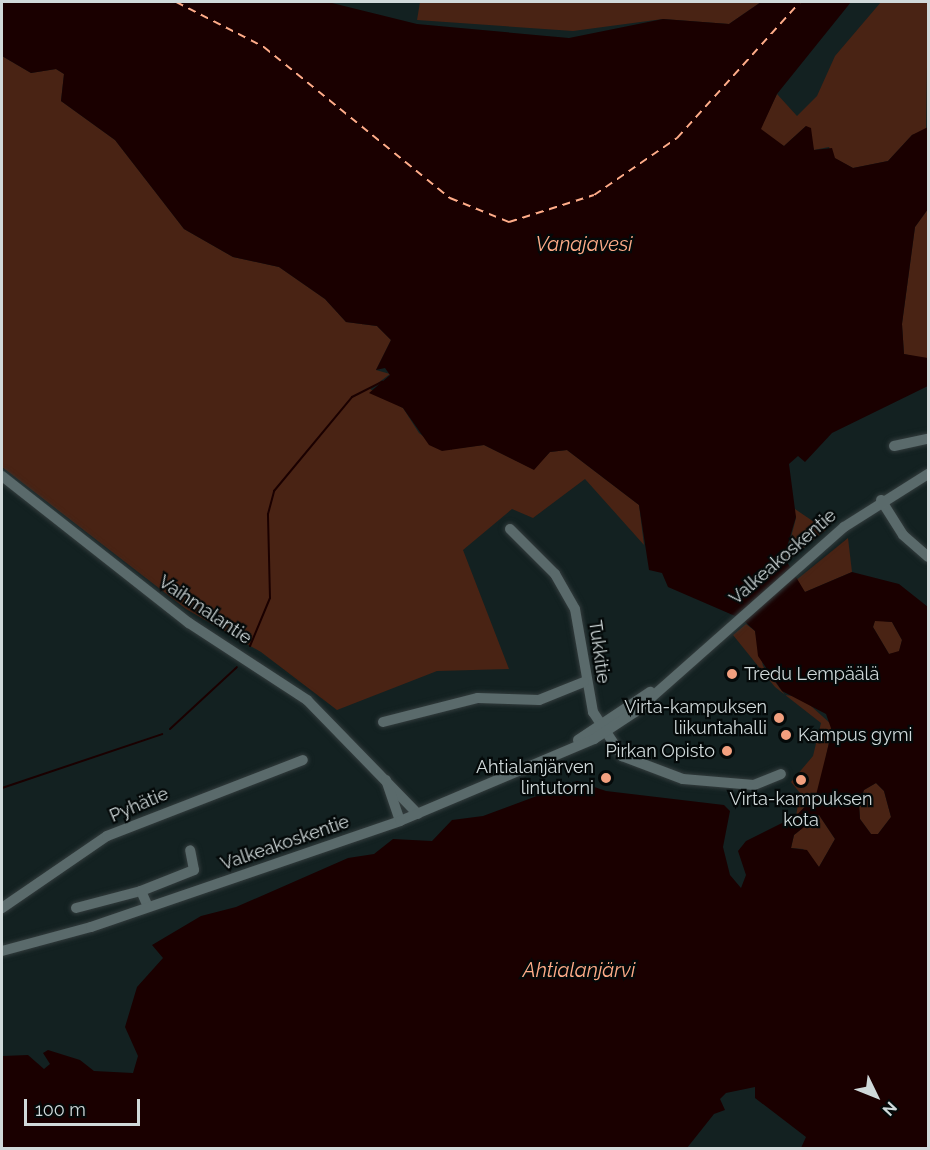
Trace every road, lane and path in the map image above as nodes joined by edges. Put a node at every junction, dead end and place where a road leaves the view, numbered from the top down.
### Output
1 (928, 438) edge
2 (894, 446) dead end
3 (928, 474) edge
4 (2, 476) edge
5 (881, 500) junction
6 (510, 529) dead end
7 (928, 557) edge
8 (584, 682) junction
9 (383, 722) dead end
10 (602, 729) junction
11 (303, 760) dead end
12 (782, 774) dead end
13 (385, 777) junction
14 (418, 814) junction
15 (400, 820) junction
16 (190, 850) dead end
17 (141, 891) junction
18 (148, 907) junction
19 (2, 908) edge
20 (76, 908) dead end
21 (2, 951) edge

1 - 2 street
3 - 5 street, Valkeakoskentie
4 - 13 street, Vaihmalantie
5 - 7 street
5 - 10 street, Valkeakoskentie
6 - 8 street, Tukkitie
8 - 9 street
8 - 10 street, Tukkitie
10 - 12 street
10 - 14 street, Valkeakoskentie
11 - 19 street, Pyhätie
13 - 14 street, Vaihmalantie
13 - 15 street, Vaihmalantie
14 - 15 street, Valkeakoskentie
15 - 18 street, Valkeakoskentie
16 - 17 street
17 - 18 street
17 - 20 street
18 - 21 street, Valkeakoskentie

